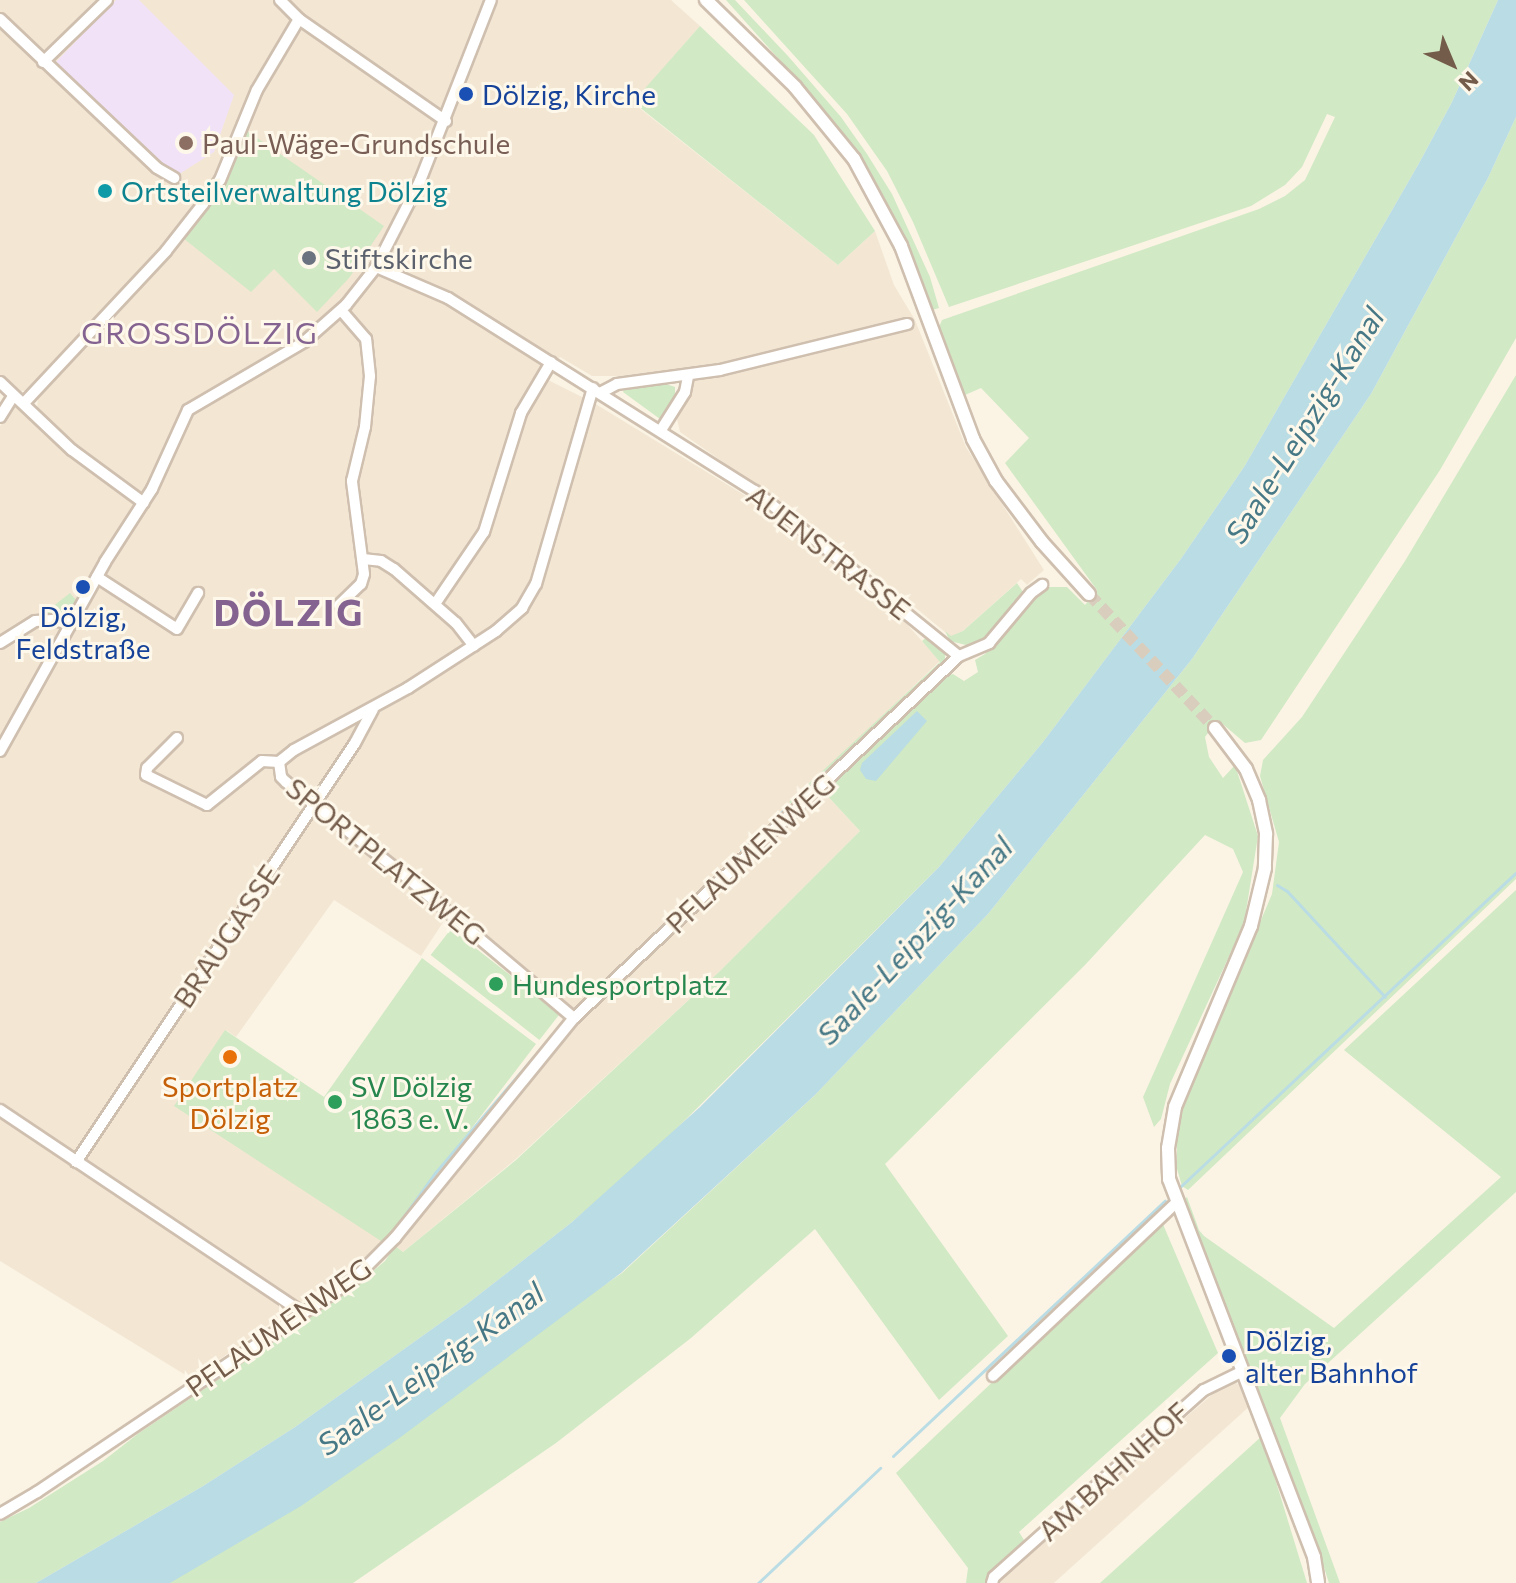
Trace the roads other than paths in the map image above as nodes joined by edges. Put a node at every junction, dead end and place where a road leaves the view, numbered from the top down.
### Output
1 (107, 0) edge
2 (280, 0) edge
3 (300, 0) edge
4 (491, 0) edge
5 (706, 0) edge
6 (296, 16) junction
7 (0, 19) edge
8 (43, 62) junction
9 (446, 121) junction
10 (174, 178) dead end
11 (376, 267) junction
12 (341, 310) junction
13 (907, 324) dead end
14 (551, 362) junction
15 (688, 376) junction
16 (0, 382) edge
17 (597, 390) junction
18 (13, 396) junction
19 (24, 403) junction
20 (0, 417) edge
21 (661, 430) junction
22 (144, 503) junction
23 (363, 559) junction
24 (97, 577) junction
25 (1042, 585) dead end
26 (198, 593) dead end
27 (1089, 594) tunnel mouth
28 (435, 604) junction
29 (339, 605) dead end
30 (72, 624) junction
31 (0, 643) edge
32 (474, 646) junction
33 (959, 656) junction
34 (373, 709) junction
35 (1215, 728) tunnel mouth
36 (177, 738) dead end
37 (0, 751) edge
38 (279, 762) junction
39 (314, 804) junction
40 (574, 1018) junction
41 (0, 1110) edge
42 (76, 1162) junction
43 (1176, 1203) junction
44 (303, 1313) junction
45 (1243, 1371) junction
46 (993, 1376) dead end
47 (0, 1514) edge
48 (992, 1583) edge
49 (1318, 1583) edge

1 - 8 street
2 - 6 street
3 - 6 street
4 - 9 street
5 - 27 street
6 - 9 street
6 - 19 street
7 - 8 street
8 - 10 street
9 - 11 street
11 - 12 street
11 - 14 street, AUENSTRASSE
12 - 22 street
12 - 23 street
13 - 15 street
14 - 17 street, AUENSTRASSE
14 - 28 street
15 - 17 street
15 - 21 street
16 - 18 street
17 - 21 street, AUENSTRASSE
17 - 32 street, BRAUGASSE
18 - 19 street
18 - 20 street
19 - 22 street
21 - 33 street, AUENSTRASSE
22 - 24 street
23 - 28 street
23 - 29 street
24 - 26 street
24 - 30 street
25 - 33 street
28 - 32 street
30 - 31 street
30 - 37 street
32 - 34 street, BRAUGASSE
33 - 40 street, PFLAUMENWEG
34 - 38 street, BRAUGASSE
34 - 39 street, BRAUGASSE
35 - 43 street
36 - 38 street
38 - 39 street, SPORTPLATZWEG
39 - 40 street, SPORTPLATZWEG
39 - 42 street, BRAUGASSE
40 - 44 street, PFLAUMENWEG
41 - 42 street
42 - 44 street
43 - 45 street
43 - 46 street
44 - 47 street, PFLAUMENWEG
45 - 48 street, AM BAHNHOF
45 - 49 street

